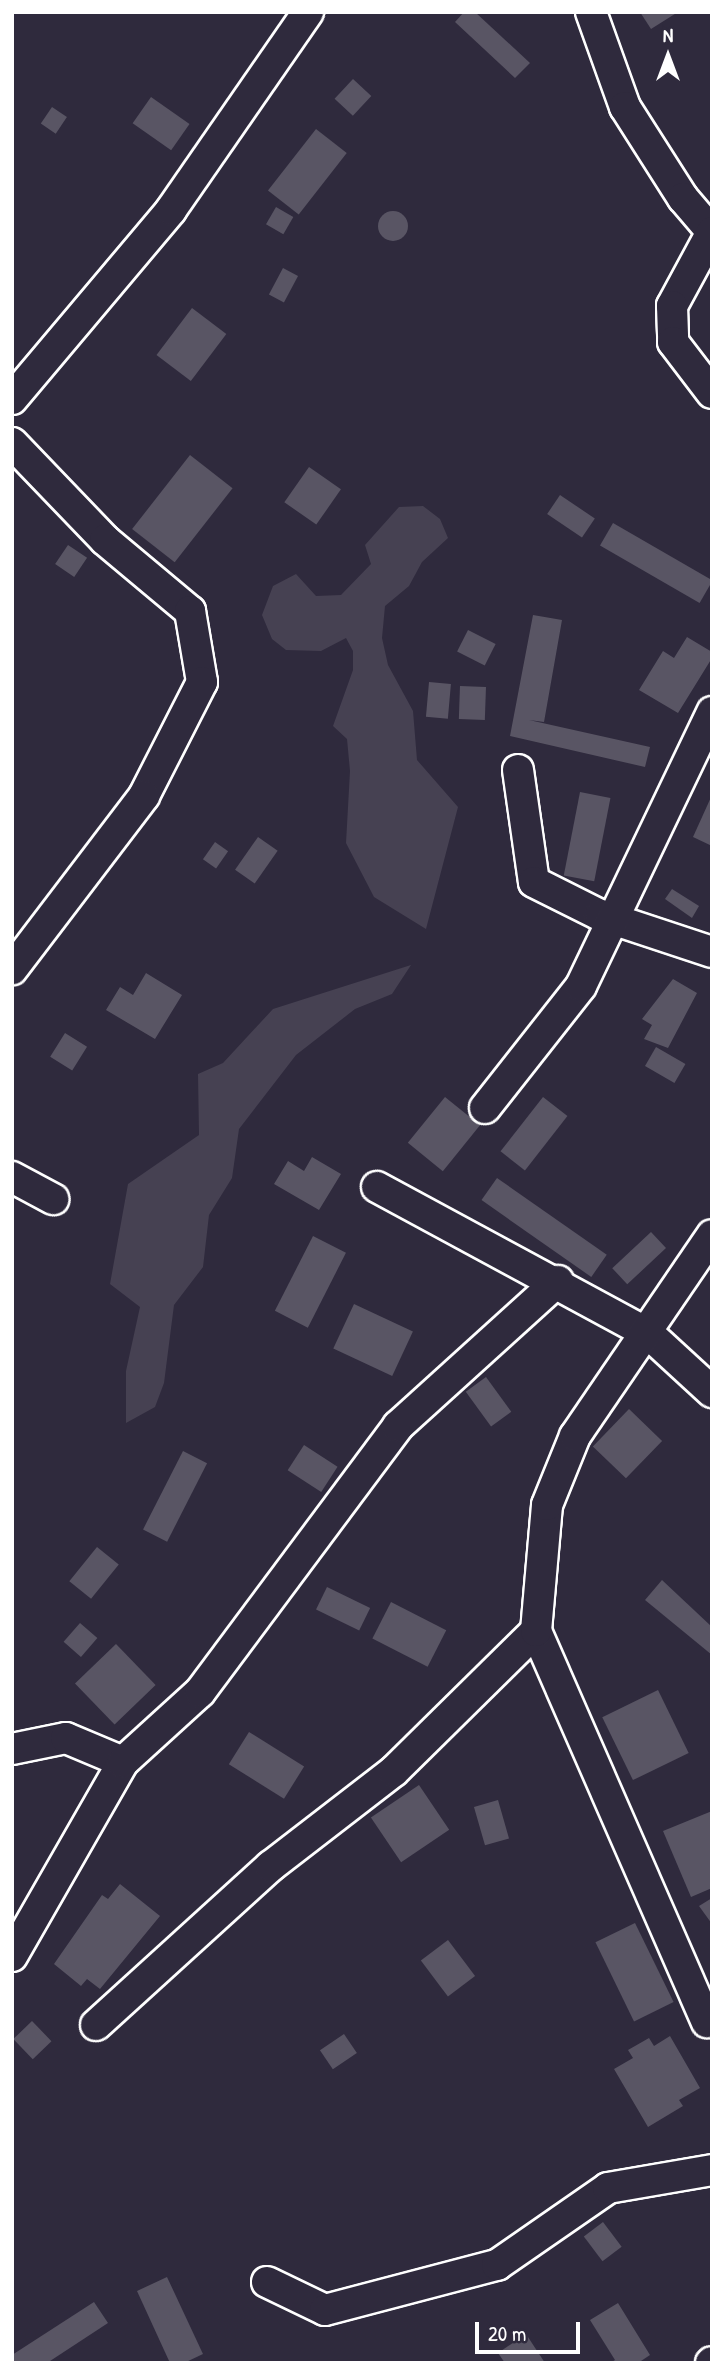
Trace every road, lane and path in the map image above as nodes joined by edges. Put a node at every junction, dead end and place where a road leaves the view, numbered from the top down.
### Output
1 (308, 12) edge
2 (591, 12) edge
3 (712, 232) edge
4 (712, 393) edge
5 (12, 399) edge
6 (12, 443) edge
7 (712, 712) edge
8 (518, 769) dead end
9 (616, 920) junction
10 (712, 952) edge
11 (12, 969) edge
12 (485, 1108) dead end
13 (12, 1177) edge
14 (377, 1187) dead end
15 (53, 1199) dead end
16 (712, 1235) edge
17 (558, 1282) junction
18 (649, 1334) junction
19 (712, 1392) edge
20 (536, 1631) junction
21 (12, 1749) edge
22 (123, 1762) junction
23 (12, 1956) edge
24 (707, 2022) dead end
25 (96, 2025) dead end
26 (712, 2170) edge
27 (267, 2282) dead end

1 - 5 street
2 - 3 street
3 - 4 street
6 - 11 street
7 - 9 street
8 - 9 street
9 - 10 street
9 - 12 street
13 - 15 street
14 - 17 street
16 - 18 street
17 - 18 street
17 - 22 street
18 - 19 street
18 - 20 street
20 - 24 street
20 - 25 street
21 - 22 street
22 - 23 street
26 - 27 street

